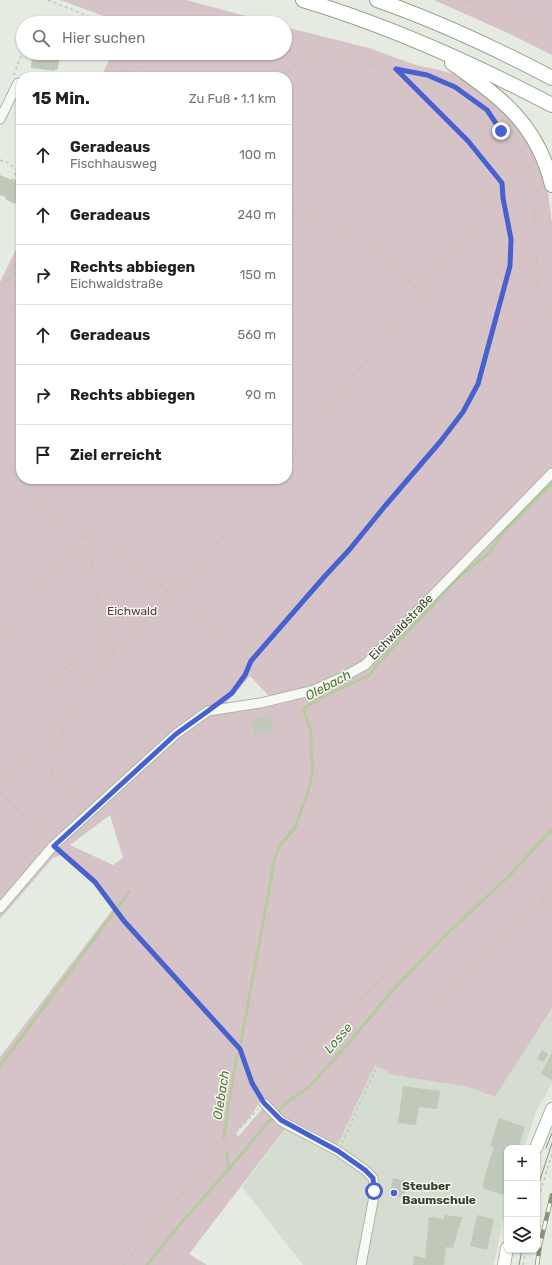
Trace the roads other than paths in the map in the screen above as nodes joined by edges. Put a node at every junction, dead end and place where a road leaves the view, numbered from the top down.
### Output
1 (303, 0) edge
2 (377, 0) edge
3 (429, 46) junction
4 (552, 78) edge
5 (16, 87) edge
6 (552, 105) edge
7 (0, 118) edge
8 (552, 186) edge
9 (552, 473) edge
10 (0, 908) edge
11 (264, 1103) road end
12 (552, 1109) edge
13 (537, 1145) edge
14 (506, 1253) edge
15 (361, 1265) edge
16 (504, 1265) edge

1 - 3 highway
2 - 4 highway
3 - 6 highway
3 - 8 highway
5 - 7 street
9 - 10 street, Eichwaldstraße
11 - 15 street
12 - 13 main road
14 - 16 main road

